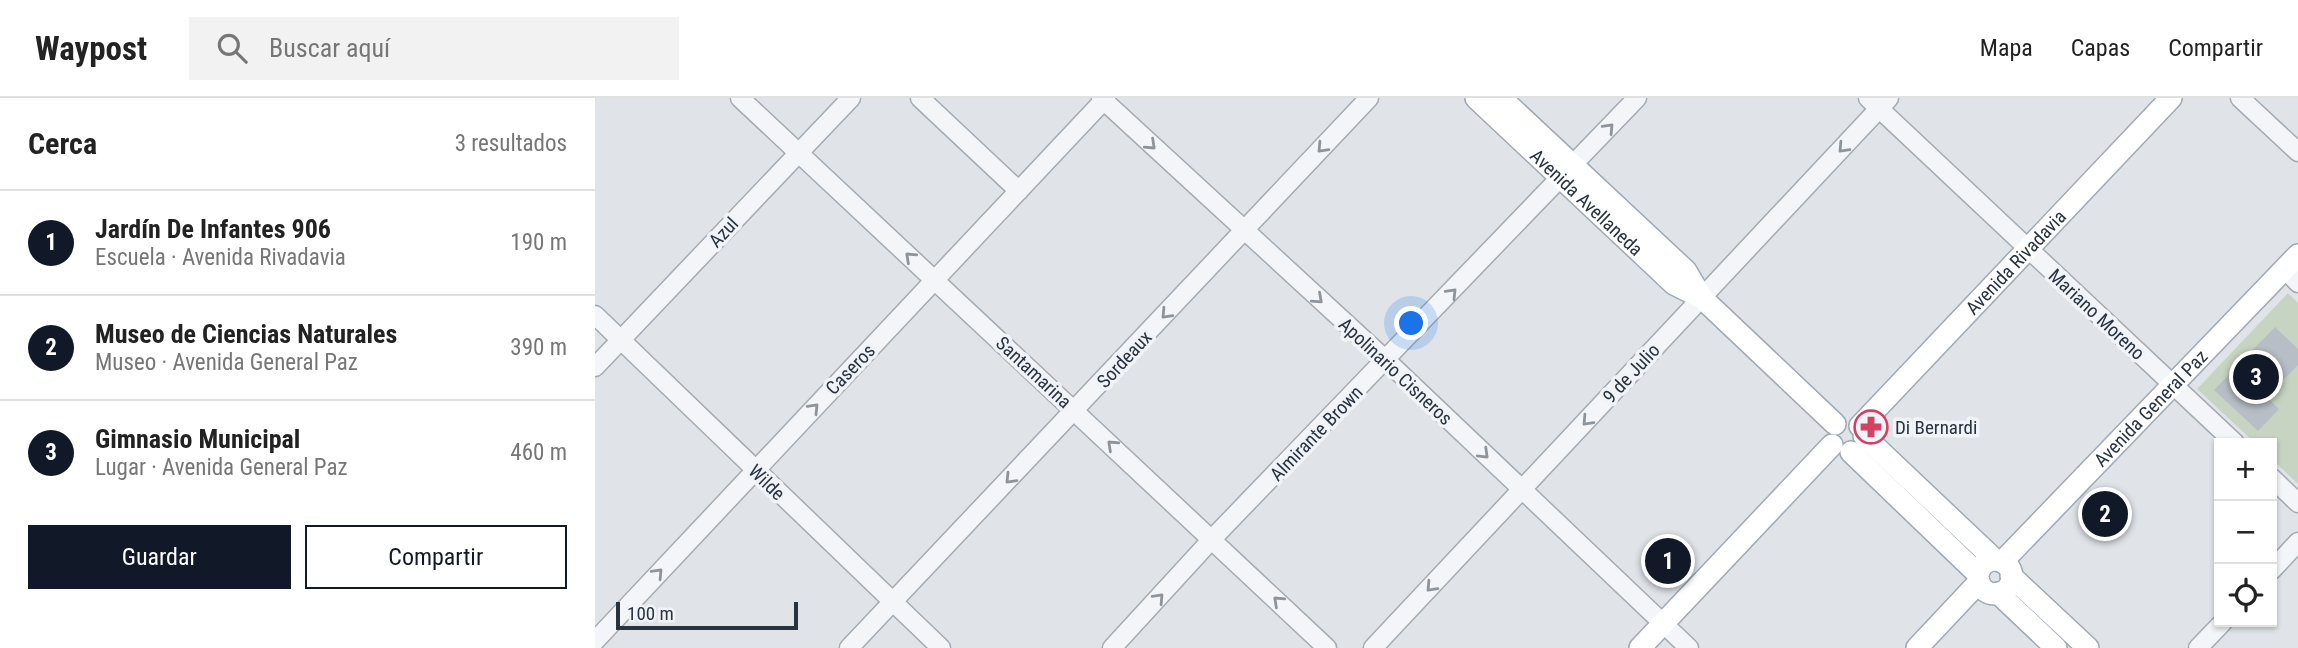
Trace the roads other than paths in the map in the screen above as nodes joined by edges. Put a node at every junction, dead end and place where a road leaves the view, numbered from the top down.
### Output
1 (740, 98) edge
2 (851, 98) edge
3 (920, 98) edge
4 (1369, 98) edge
5 (1476, 98) edge
6 (1501, 98) edge
7 (1637, 98) edge
8 (2152, 98) edge
9 (2171, 98) edge
10 (2240, 98) edge
11 (1103, 99) edge
12 (1879, 102) edge
13 (2298, 152) edge
14 (799, 153) junction
15 (1567, 172) junction
16 (1019, 191) junction
17 (1244, 231) junction
18 (2023, 245) junction
19 (2294, 270) edge
20 (935, 280) junction
21 (1702, 298) junction
22 (595, 315) edge
23 (621, 340) junction
24 (1387, 360) junction
25 (595, 367) edge
26 (2177, 389) junction
27 (1075, 411) junction
28 (1847, 436) junction
29 (2230, 438) edge
30 (755, 470) junction
31 (2277, 483) edge
32 (1521, 491) junction
33 (2298, 503) edge
34 (1212, 540) junction
35 (2298, 542) edge
36 (2277, 564) edge
37 (2005, 567) junction
38 (1986, 586) junction
39 (891, 603) junction
40 (1667, 627) junction
41 (2218, 627) edge
42 (1938, 640) edge
43 (595, 641) edge
44 (849, 648) edge
45 (941, 648) edge
46 (1112, 648) edge
47 (1327, 648) edge
48 (1373, 648) edge
49 (1640, 648) edge
50 (1654, 648) edge
51 (1689, 648) edge
52 (1917, 648) edge
53 (2056, 648) edge
54 (2088, 648) edge
55 (2198, 648) edge

1 - 14 street, Santamarina
2 - 14 street, Azul
3 - 16 street
4 -> 17 street, Sordeaux
5 - 15 main road, Avenida Avellaneda
6 - 15 main road, Avenida Avellaneda
15 -> 7 street, Almirante Brown
8 - 18 main road, Avenida Rivadavia
9 - 18 main road, Avenida Rivadavia
10 - 13 street
11 - 16 street, Caseros
11 -> 17 street, Apolinario Cisneros
12 - 18 street, Mariano Moreno
12 -> 21 street, 9 de Julio
20 -> 14 street, Santamarina
14 - 23 street, Azul
15 - 21 main road, Avenida Avellaneda
24 -> 15 street, Almirante Brown
16 - 20 street, Caseros
17 -> 24 street, Apolinario Cisneros
17 -> 27 street, Sordeaux
18 - 26 street, Mariano Moreno
18 - 28 main road, Avenida Rivadavia
19 - 26 main road, Avenida General Paz
20 - 27 street, Santamarina
30 -> 20 street, Caseros
21 - 28 main road, Avenida Avellaneda
21 -> 32 street, 9 de Julio
22 - 23 street, Wilde
23 - 25 street, Azul
23 - 30 street, Wilde
24 -> 32 street, Apolinario Cisneros
24 - 34 street, Almirante Brown
26 - 29 street, Mariano Moreno
26 - 37 main road, Avenida General Paz
34 -> 27 street, Santamarina
27 -> 39 street, Sordeaux
28 - 37 main road, Avenida Avellaneda
28 - 38 main road, Avenida Avellaneda
28 - 40 main road, Avenida Rivadavia
30 - 39 street, Wilde
43 -> 30 street, Caseros
31 - 33 street
32 - 40 street, Apolinario Cisneros
32 -> 48 street, 9 de Julio
46 -> 34 street, Almirante Brown
47 -> 34 street, Santamarina
35 - 36 street
37 - 38 main road
37 - 38 main road
37 - 54 main road, Avenida Avellaneda
38 - 42 main road
38 - 53 main road, Avenida Avellaneda
39 - 44 street, Sordeaux
39 - 45 street, Wilde
40 - 49 main road, Avenida Rivadavia
40 - 50 main road, Avenida Rivadavia
40 - 51 street, Apolinario Cisneros
41 - 55 street
42 - 52 main road

